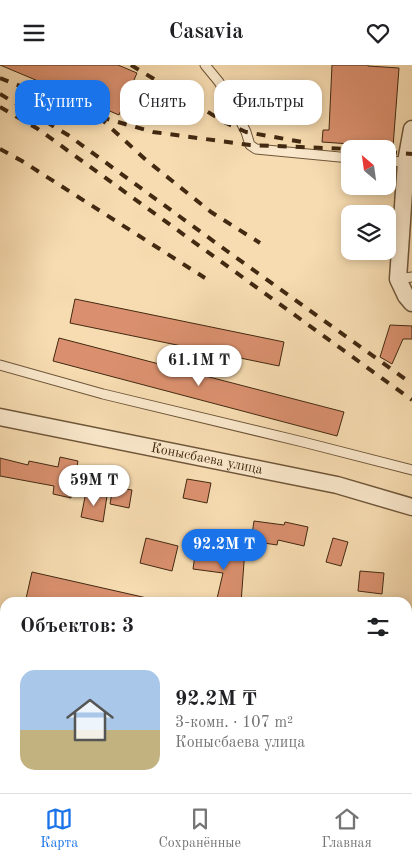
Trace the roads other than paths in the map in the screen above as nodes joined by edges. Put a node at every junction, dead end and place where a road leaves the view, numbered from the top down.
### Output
1 (205, 65) edge
2 (412, 129) edge
3 (341, 157) edge
4 (396, 161) edge
5 (406, 162) junction
6 (405, 278) edge
7 (412, 303) edge
8 (0, 365) edge
9 (0, 417) edge
10 (412, 470) edge
11 (412, 507) edge

1 - 3 lane
2 - 5 street
4 - 5 lane
5 - 6 street
6 - 7 street
8 - 10 lane
9 - 11 street, Конысбаева улица

